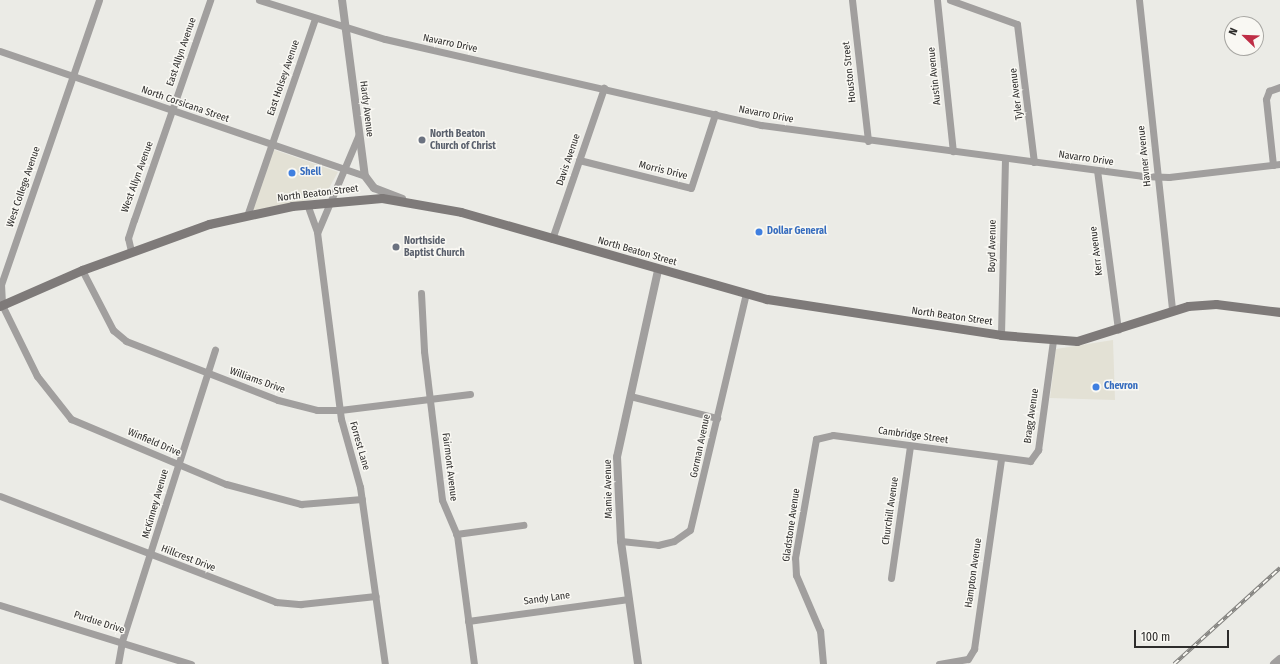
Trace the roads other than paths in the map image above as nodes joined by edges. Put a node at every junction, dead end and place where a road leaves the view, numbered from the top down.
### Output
1 (99, 0) edge
2 (210, 0) edge
3 (259, 0) edge
4 (342, 0) edge
5 (852, 0) edge
6 (937, 0) edge
7 (950, 0) edge
8 (1140, 0) edge
9 (315, 18) junction
10 (346, 28) junction
11 (0, 51) edge
12 (73, 76) junction
13 (1280, 87) edge
14 (604, 88) junction
15 (172, 111) junction
16 (716, 114) junction
17 (359, 134) junction
18 (868, 141) junction
19 (271, 145) junction
20 (953, 151) junction
21 (1005, 158) junction
22 (579, 160) junction
23 (1034, 162) junction
24 (1276, 165) edge
25 (344, 170) junction
26 (1097, 170) junction
27 (365, 176) junction
28 (1158, 177) junction
29 (402, 199) junction
30 (328, 202) junction
31 (307, 204) junction
32 (247, 216) junction
33 (317, 232) junction
34 (552, 239) junction
35 (131, 251) junction
36 (82, 270) junction
37 (658, 270) junction
38 (421, 293) dead end
39 (746, 294) junction
40 (1, 306) edge
41 (1172, 309) junction
42 (1280, 312) edge
43 (1118, 330) junction
44 (1001, 335) junction
45 (1053, 341) junction
46 (215, 349) dead end
47 (206, 373) junction
48 (470, 394) dead end
49 (430, 396) junction
50 (630, 396) junction
51 (340, 410) junction
52 (717, 418) junction
53 (822, 436) joint
54 (910, 446) junction
55 (1001, 459) junction
56 (178, 464) junction
57 (0, 496) edge
58 (362, 499) junction
59 (523, 525) dead end
60 (456, 534) junction
61 (621, 541) junction
62 (152, 555) junction
63 (891, 578) dead end
64 (376, 596) junction
65 (628, 599) junction
66 (0, 605) edge
67 (468, 621) junction
68 (122, 641) junction
69 (1280, 659) edge
70 (118, 664) edge
71 (191, 664) edge
72 (385, 664) edge
73 (474, 664) edge
74 (638, 664) edge
75 (823, 664) edge
76 (939, 664) edge
77 (1274, 664) edge

1 - 12 street, West College Avenue
2 - 15 street, East Allyn Avenue
3 - 9 street, Navarro Drive
4 - 10 street, Hardy Avenue
5 - 18 street, Houston Street
6 - 20 street, Austin Avenue
7 - 23 street, Tyler Avenue
8 - 28 street, Havner Avenue
9 - 10 street, Navarro Drive
9 - 19 street, East Holsey Avenue
10 - 14 street, Navarro Drive
10 - 17 street, Hardy Avenue
11 - 12 street, North Corsicana Street
12 - 15 street, North Corsicana Street
12 - 40 street, West College Avenue
13 - 24 street
14 - 16 street, Navarro Drive
14 - 22 street, Davis Avenue
15 - 19 street, North Corsicana Street
15 - 35 street, West Allyn Avenue
16 - 18 street, Navarro Drive
16 - 22 street, Morris Drive
17 - 25 street, Forrest Lane
17 - 27 street, Hardy Avenue
18 - 20 street, Navarro Drive
19 - 25 street, North Corsicana Street
19 - 32 street, East Holsey Avenue
20 - 21 street, Navarro Drive
21 - 23 street, Navarro Drive
21 - 44 street, Boyd Avenue
22 - 34 street, Davis Avenue
23 - 26 street, Navarro Drive
24 - 28 street, Navarro Drive
25 - 27 street, North Corsicana Street
25 - 30 street, Forrest Lane
26 - 28 street, Navarro Drive
26 - 43 street, Kerr Avenue
27 - 29 street
28 - 41 street, Havner Avenue
29 - 30 main road, North Beaton Street
29 - 34 main road, North Beaton Street
30 - 31 main road, North Beaton Street
30 - 33 street, Forrest Lane
31 - 32 main road, North Beaton Street
31 - 33 street, Forrest Lane
32 - 35 main road, North Beaton Street
33 - 51 street, Forrest Lane
34 - 37 main road, North Beaton Street
35 - 36 main road, North Beaton Street
36 - 40 main road, North Beaton Street
36 - 47 street, Williams Drive
37 - 39 main road, North Beaton Street
37 - 50 street, Mamie Avenue
38 - 49 street, Fairmont Avenue
39 - 44 main road, North Beaton Street
39 - 52 street, Gorman Avenue
40 - 56 street, Winfield Drive
41 - 42 main road, North Beaton Street
41 - 43 main road, North Beaton Street
43 - 45 main road, North Beaton Street
44 - 45 main road, North Beaton Street
45 - 55 street, Bragg Avenue
46 - 47 street, McKinney Avenue
47 - 51 street, Williams Drive
47 - 56 street, McKinney Avenue
48 - 49 street, Williams Drive
49 - 51 street, Williams Drive
49 - 60 street, Fairmont Avenue
50 - 52 street
50 - 61 street, Mamie Avenue
51 - 58 street, Forrest Lane
52 - 61 street, Gorman Avenue
53 - 54 street, Cambridge Street
53 - 75 street, Gladstone Avenue
54 - 55 street, Cambridge Street
54 - 63 street, Churchill Avenue
55 - 76 street, Hampton Avenue
56 - 58 street, Winfield Drive
56 - 62 street, McKinney Avenue
57 - 62 street, Hillcrest Drive
58 - 64 street, Forrest Lane
59 - 60 street
60 - 67 street, Fairmont Avenue
61 - 65 street, Mamie Avenue
62 - 64 street, Hillcrest Drive
62 - 68 street, McKinney Avenue
64 - 72 street, Forrest Lane
65 - 67 street, Sandy Lane
65 - 74 street, Mamie Avenue
66 - 68 street, Purdue Drive
67 - 73 street, Fairmont Avenue
68 - 70 street, McKinney Avenue
68 - 71 street, Purdue Drive
69 - 77 street

